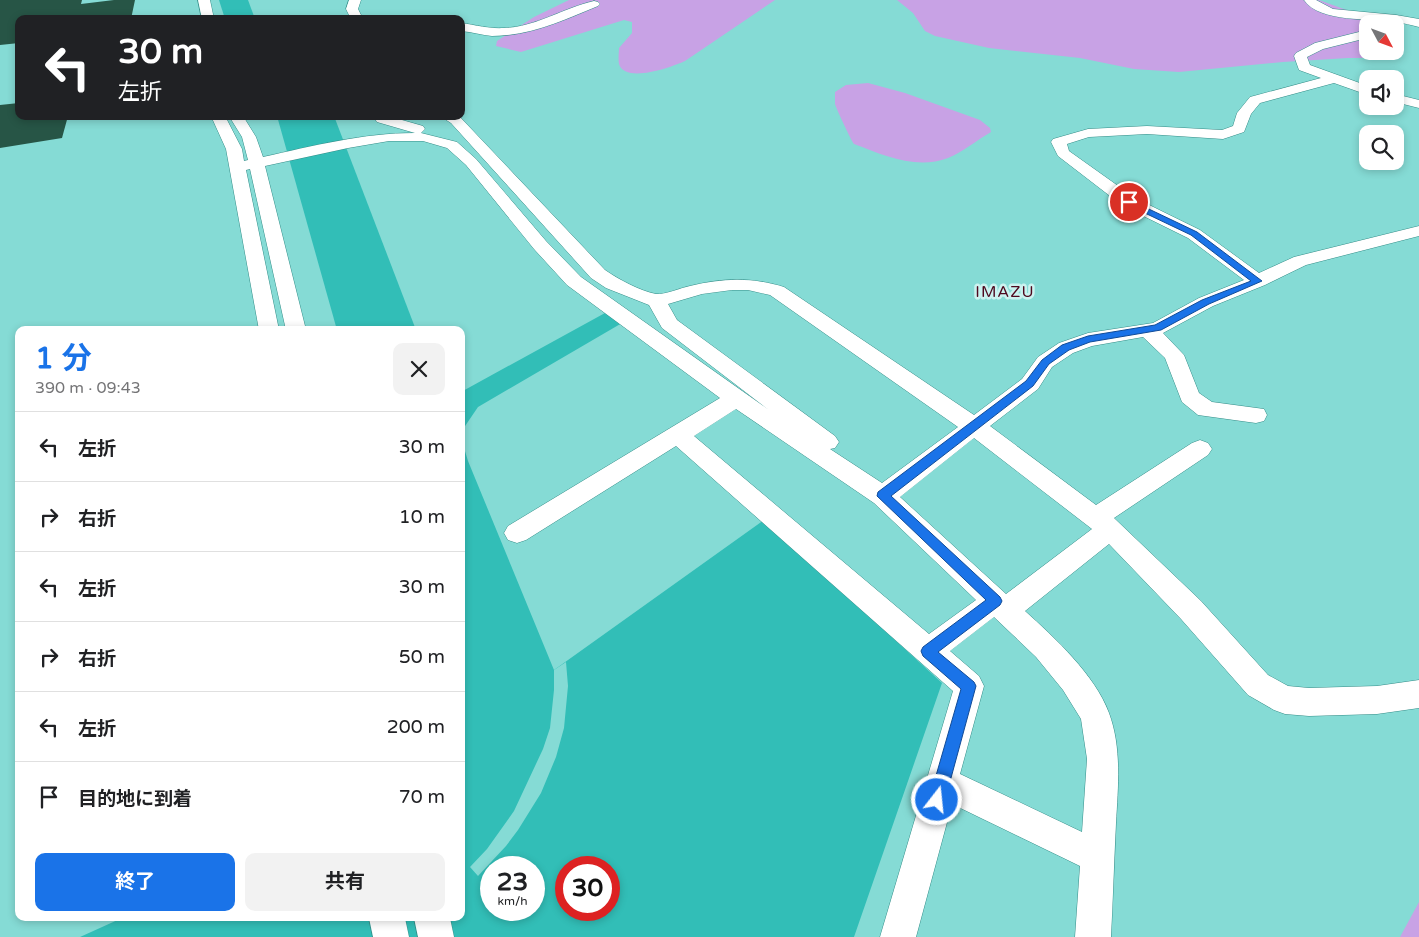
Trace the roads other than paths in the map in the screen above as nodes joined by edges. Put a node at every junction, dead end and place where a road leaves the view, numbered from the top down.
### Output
1 (204, 0) edge
2 (355, 0) edge
3 (1310, 0) edge
4 (594, 4) dead end
5 (207, 15) edge
6 (356, 15) edge
7 (1359, 19) edge
8 (1404, 20) edge
9 (1419, 23) edge
10 (465, 28) edge
11 (1359, 36) edge
12 (1333, 79) junction
13 (1359, 88) edge
14 (1404, 100) edge
15 (1419, 104) edge
16 (220, 120) edge
17 (238, 120) edge
18 (386, 120) edge
19 (456, 120) edge
20 (424, 137) junction
21 (265, 161) junction
22 (237, 167) junction
23 (1419, 231) edge
24 (1258, 281) junction
25 (657, 302) junction
26 (269, 326) edge
27 (295, 326) edge
28 (1148, 330) junction
29 (736, 399) junction
30 (1256, 415) dead end
31 (975, 427) junction
32 (678, 435) junction
33 (1200, 449) dead end
34 (886, 493) junction
35 (1103, 523) junction
36 (516, 533) dead end
37 (1001, 606) junction
38 (928, 651) junction
39 (1419, 694) edge
40 (942, 782) junction
41 (1098, 857) junction
42 (388, 921) edge
43 (433, 921) edge
44 (391, 937) edge
45 (436, 937) edge
46 (898, 937) edge
47 (1093, 937) edge

1 - 5 street
2 - 6 street
3 - 7 street
4 - 10 street
8 - 9 street
11 - 12 street
12 - 13 street
12 - 24 street
14 - 15 street
16 - 22 street
17 - 21 street
18 - 20 street
19 - 25 street
20 - 21 street
20 - 29 street
21 - 22 street
21 - 27 street
22 - 26 street
23 - 24 street
24 - 28 street
25 - 31 street
25 - 34 street
28 - 30 street
28 - 31 street
29 - 32 street
29 - 34 street
31 - 34 street
31 - 35 street
32 - 36 street
32 - 38 street
33 - 35 street
34 - 37 street
35 - 37 street
35 - 39 street
37 - 38 street
37 - 41 street
38 - 40 street
40 - 41 street
40 - 46 street
41 - 47 street
42 - 44 street
43 - 45 street

